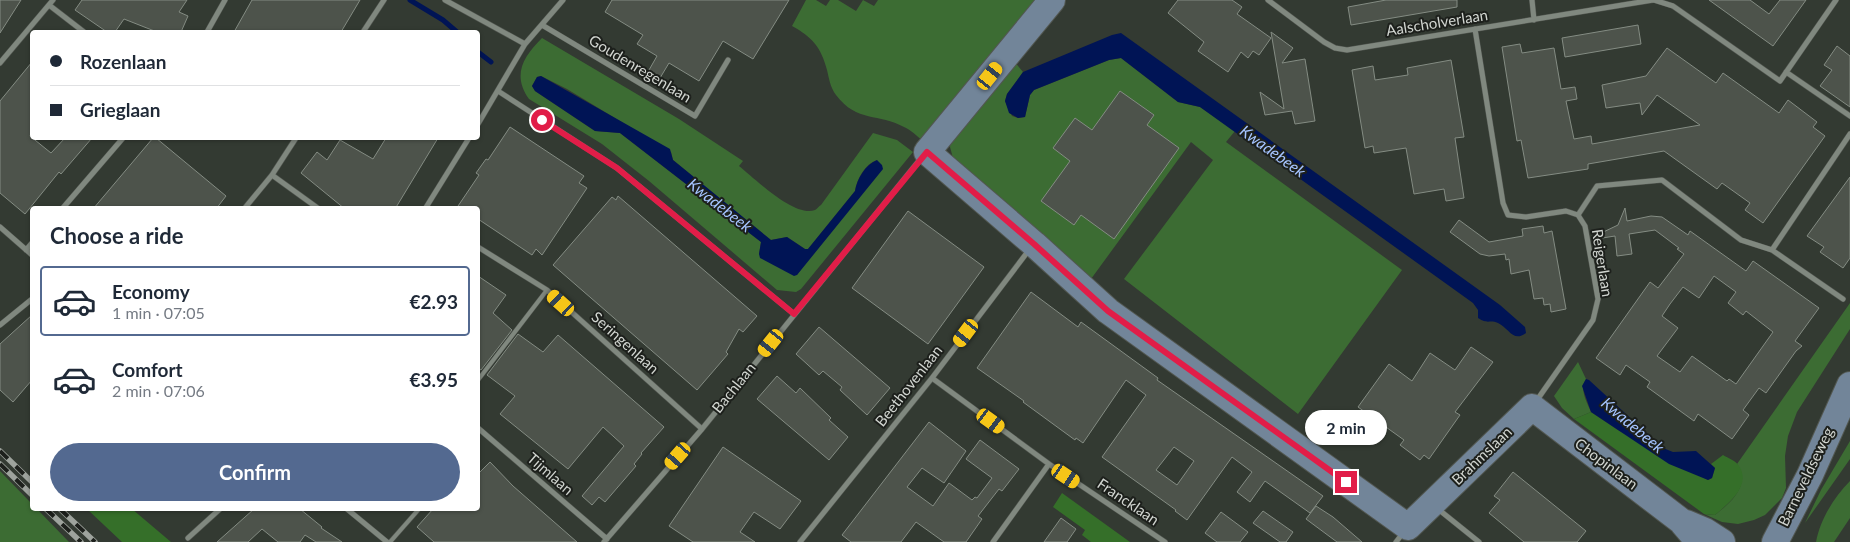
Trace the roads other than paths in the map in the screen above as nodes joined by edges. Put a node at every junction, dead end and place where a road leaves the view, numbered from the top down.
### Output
1 (225, 0) edge
2 (384, 0) edge
3 (445, 0) edge
4 (563, 0) edge
5 (1052, 0) edge
6 (1268, 0) edge
7 (1532, 0) edge
8 (1654, 0) edge
9 (1836, 0) edge
10 (51, 2) edge
11 (1534, 20) junction
12 (542, 25) junction
13 (1475, 29) junction
14 (82, 30) edge
15 (208, 30) edge
16 (365, 30) edge
17 (525, 44) junction
18 (728, 60) dead end
19 (0, 63) edge
20 (1786, 72) junction
21 (498, 91) junction
22 (1850, 116) edge
23 (480, 121) edge
24 (1850, 134) edge
25 (121, 140) edge
26 (295, 140) edge
27 (468, 140) edge
28 (927, 152) junction
29 (272, 175) junction
30 (65, 206) edge
31 (246, 206) edge
32 (315, 206) edge
33 (427, 206) edge
34 (1578, 214) junction
35 (0, 227) edge
36 (1034, 244) junction
37 (30, 245) edge
38 (480, 248) edge
39 (26, 250) junction
40 (1772, 250) junction
41 (30, 253) edge
42 (546, 290) junction
43 (1843, 299) dead end
44 (30, 301) edge
45 (794, 314) junction
46 (0, 325) edge
47 (480, 377) edge
48 (932, 378) junction
49 (1850, 384) edge
50 (1532, 407) junction
51 (1850, 414) edge
52 (702, 429) junction
53 (480, 430) edge
54 (1050, 464) junction
55 (1432, 504) junction
56 (218, 511) edge
57 (350, 511) edge
58 (417, 511) edge
59 (1681, 521) junction
60 (1402, 534) edge
61 (188, 538) dead end
62 (605, 540) edge
63 (389, 542) edge
64 (800, 542) edge
65 (993, 542) edge
66 (1165, 542) edge
67 (1478, 542) edge
68 (1699, 542) edge
69 (1722, 542) edge
70 (1774, 542) edge
71 (1795, 542) edge

1 - 15 street
2 - 16 street
3 - 17 street
4 - 12 street
5 - 28 street, Bachlaan
6 - 13 street, Aalscholverlaan
7 - 11 street
8 - 11 street, Aalscholverlaan
8 - 20 street, Aalscholverlaan
9 - 20 street
10 - 14 street
10 - 19 street
11 - 13 street, Aalscholverlaan
12 - 17 street
12 - 18 street, Goudenregenlaan
13 - 34 street, Reigerlaan
17 - 21 street
20 - 22 street
21 - 23 street
21 - 45 street
24 - 40 street
25 - 30 street
26 - 29 street
27 - 33 street
28 - 36 street
28 - 45 street, Bachlaan
29 - 31 street
29 - 32 street
34 - 40 street
34 - 50 street, Reigerlaan
35 - 39 street
36 - 48 street, Beethovenlaan
36 - 60 street
37 - 39 street
38 - 42 street, Seringenlaan
39 - 41 street
40 - 43 street
42 - 47 lane
42 - 52 street, Seringenlaan
44 - 46 street
45 - 52 street, Bachlaan
48 - 54 street, Francklaan
48 - 64 street, Beethovenlaan
49 - 70 street, Barneveldseweg
50 - 55 street, Brahmslaan
50 - 59 street, Chopinlaan
51 - 71 street, Barneveldseweg
52 - 62 street, Bachlaan
53 - 62 street, Tijmlaan
54 - 65 street
54 - 66 street, Francklaan
55 - 60 street, Brahmslaan
55 - 67 street
56 - 61 street
57 - 63 street
58 - 63 lane
59 - 68 street, Chopinlaan
59 - 69 street, Chopinlaan

